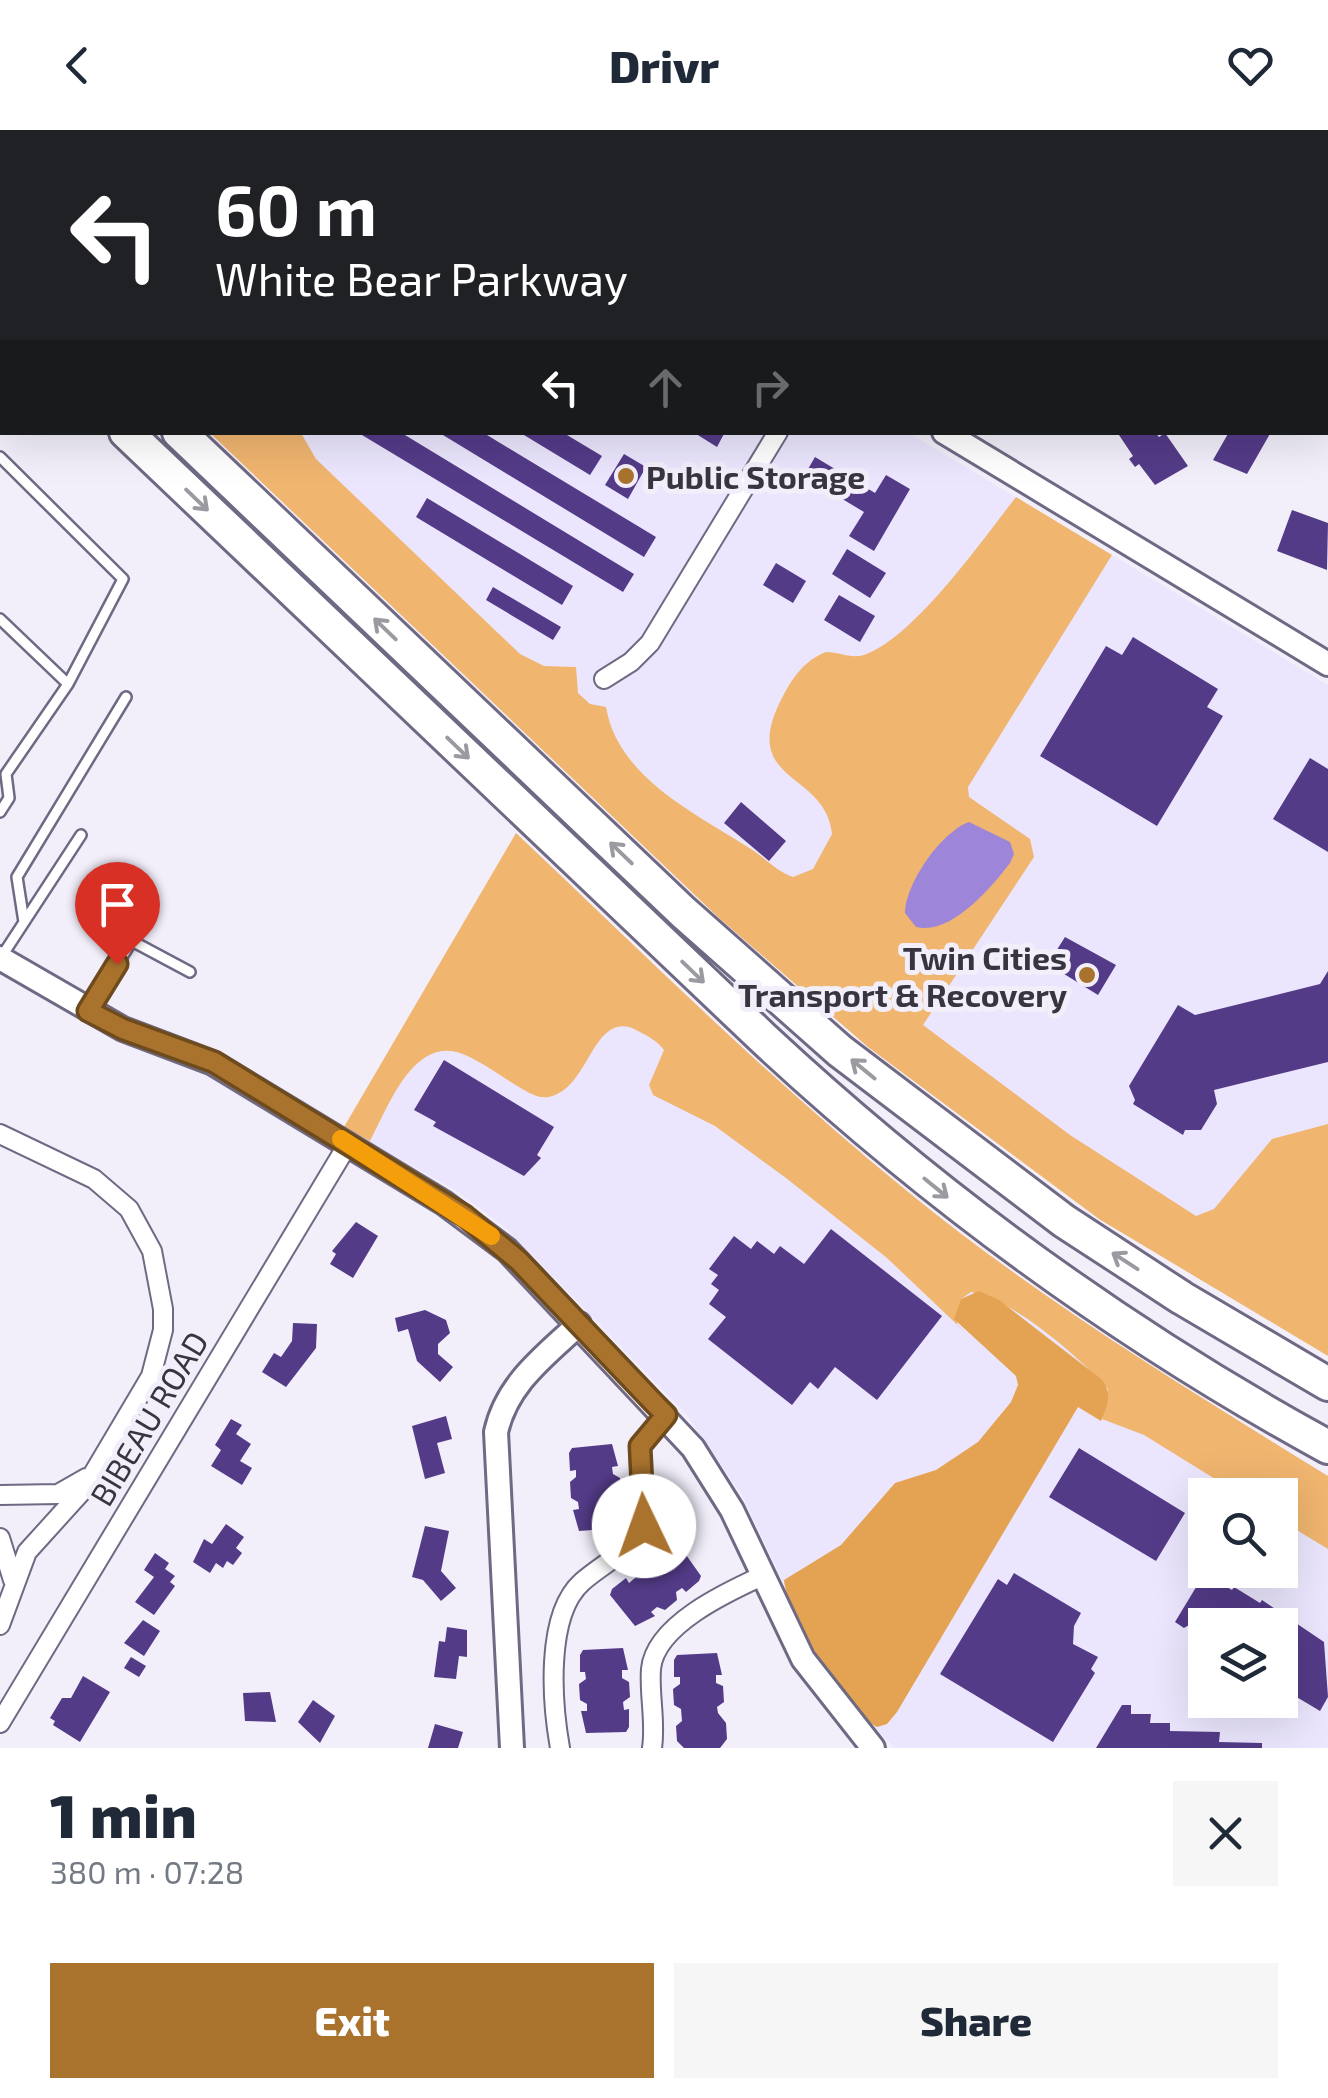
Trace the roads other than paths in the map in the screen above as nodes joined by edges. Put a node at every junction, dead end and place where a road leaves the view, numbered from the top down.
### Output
1 (129, 435) edge
2 (182, 435) edge
3 (776, 435) edge
4 (949, 435) edge
5 (0, 456) edge
6 (0, 619) edge
7 (1328, 664) edge
8 (604, 678) dead end
9 (68, 684) junction
10 (126, 697) dead end
11 (3, 772) edge
12 (0, 812) edge
13 (81, 835) dead end
14 (24, 922) junction
15 (0, 959) edge
16 (190, 972) dead end
17 (88, 1011) junction
18 (0, 1134) edge
19 (348, 1144) junction
20 (1182, 1298) junction
21 (580, 1324) junction
22 (1154, 1344) junction
23 (1328, 1369) edge
24 (1328, 1384) edge
25 (666, 1415) junction
26 (1328, 1447) edge
27 (96, 1467) junction
28 (1328, 1467) edge
29 (0, 1495) edge
30 (0, 1538) edge
31 (762, 1576) junction
32 (13, 1583) junction
33 (0, 1625) edge
34 (0, 1722) edge
35 (512, 1748) edge
36 (560, 1748) edge
37 (652, 1748) edge
38 (872, 1748) edge

1 -> 22 highway
20 -> 2 highway
3 - 8 street
4 - 7 street
5 - 9 lane
6 - 9 lane
9 - 11 lane
10 - 14 lane
11 - 12 lane
13 - 14 lane
14 - 15 lane
15 - 17 street
16 - 17 lane
17 - 19 street
18 - 27 street
19 - 21 street
19 - 34 street, BIBEAU ROAD
20 - 23 highway
20 - 24 highway
21 - 25 street
21 - 35 street
22 - 26 highway
22 - 28 highway
25 - 31 street
25 - 36 street
27 - 29 street
27 - 32 street
30 - 32 street
31 - 37 street
31 - 38 street
32 - 33 street

